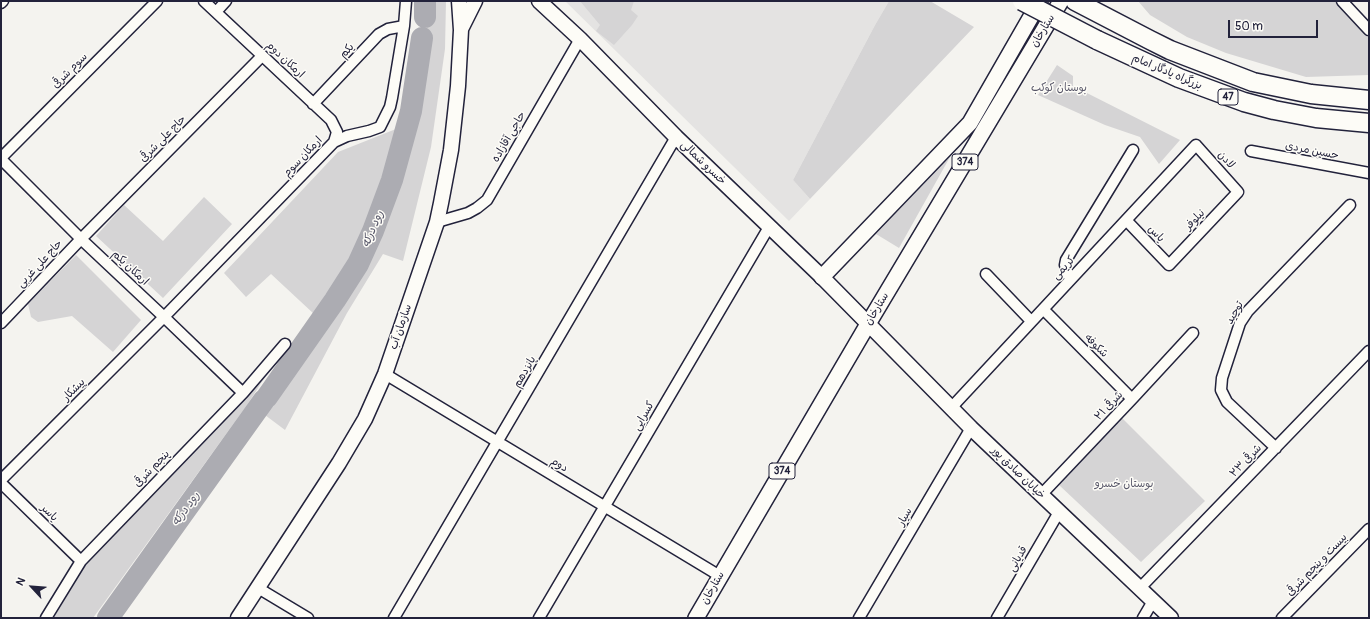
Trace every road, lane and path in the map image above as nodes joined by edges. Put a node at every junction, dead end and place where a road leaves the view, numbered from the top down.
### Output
1 (157, 1) edge
2 (204, 1) edge
3 (226, 1) edge
4 (406, 1) edge
5 (459, 1) edge
6 (475, 1) edge
7 (539, 1) edge
8 (1022, 1) edge
9 (1040, 1) edge
10 (1061, 1) edge
11 (1075, 1) edge
12 (1342, 1) edge
13 (216, 12) junction
14 (404, 26) junction
15 (461, 30) junction
16 (1369, 30) edge
17 (580, 39) junction
18 (262, 56) junction
19 (1369, 100) edge
20 (314, 104) junction
21 (1369, 123) edge
22 (676, 138) junction
23 (334, 142) junction
24 (1196, 145) joint
25 (1133, 150) dead end
26 (1252, 152) dead end
27 (1, 159) edge
28 (1369, 173) edge
29 (1238, 192) joint
30 (1350, 205) dead end
31 (1126, 220) junction
32 (437, 222) junction
33 (769, 227) junction
34 (81, 239) junction
35 (1169, 265) joint
36 (986, 274) dead end
37 (822, 277) junction
38 (1070, 280) junction
39 (1043, 309) junction
40 (164, 316) junction
41 (1031, 321) junction
42 (1, 323) edge
43 (868, 324) junction
44 (1193, 333) dead end
45 (285, 344) dead end
46 (1369, 351) edge
47 (385, 374) junction
48 (243, 393) junction
49 (1132, 399) junction
50 (951, 408) junction
51 (971, 428) junction
52 (498, 442) junction
53 (1276, 448) junction
54 (1, 481) edge
55 (1041, 495) junction
56 (605, 506) junction
57 (1059, 512) junction
58 (1369, 529) edge
59 (81, 561) junction
60 (720, 576) junction
61 (258, 588) junction
62 (1140, 588) junction
63 (1153, 601) junction
64 (46, 618) edge
65 (238, 618) edge
66 (308, 618) edge
67 (394, 618) edge
68 (539, 618) edge
69 (696, 618) edge
70 (859, 618) edge
71 (997, 618) edge
72 (1143, 618) edge
73 (1171, 618) edge
74 (1282, 618) edge

1 - 27 street, سوم شرقی
2 - 13 street, ارمکان دوم
3 - 13 street
4 - 14 street, ارمکان سوم
5 - 15 main road, سازمان آب
6 - 15 main road
7 - 17 main road, خسرو شمالی
8 - 21 highway, بزرگراه یادگار امام / 47, bridge
9 - 37 main road, ستارخان / 374
10 - 43 main road, ستارخان / 374
11 - 19 highway, بزرگراه یادگار امام / 47
12 - 16 street
13 - 18 street, ارمکان دوم
14 - 20 street, یکم
14 - 23 street, ارمکان سوم
15 - 32 main road, سازمان آب
17 - 22 main road, خسرو شمالی
17 - 32 street, حاجی آقازاده
18 - 20 street, ارمکان دوم
18 - 34 street, حاج علی شرقی
20 - 23 street, ارمکان دوم
22 - 33 main road, خسرو شمالی
22 - 52 street, پانزدهم
23 - 40 street, ارمکان سوم
24 - 29 street, لادن
24 - 31 street, کریمی
25 - 38 street
26 - 28 street, حسین مردی
27 - 34 street, ارمکان یکم
29 - 35 street, نیلوفر
30 - 53 street, توحید
31 - 35 street, یاس
31 - 38 street, کریمی
32 - 47 main road, سازمان آب
33 - 37 main road, خسرو شمالی
33 - 56 street, کسرایی
34 - 40 street, ارمکان یکم
34 - 42 street, حاج علی غربی
36 - 41 street
37 - 43 main road, خسرو شمالی
38 - 39 street, کریمی
39 - 41 street, کریمی
39 - 49 street, شکوفه
40 - 48 street, ارمکان یکم
40 - 54 street, پیشکار
41 - 50 street, کریمی
43 - 50 main road, خیابان صادق پور
43 - 60 main road, ستارخان / 374
44 - 49 street, ۲۱ شرقی
45 - 48 street, پنجم شرقی
46 - 53 street, ۲۳ شرقی
47 - 52 street, دوم
47 - 61 main road, سازمان آب
48 - 59 street, پنجم شرقی
49 - 55 street, ۲۱ شرقی
50 - 51 main road, خیابان صادق پور
51 - 55 main road, خیابان صادق پور
51 - 70 street, سیار
52 - 56 street, دوم
52 - 67 street, پانزدهم
53 - 62 street, ۲۳ شرقی
54 - 59 street, یاسر
55 - 57 main road, خیابان صادق پور
56 - 60 street, دوم
56 - 68 street, کسرایی
57 - 62 main road, خیابان صادق پور
57 - 71 street, قدیانی
58 - 74 street, بیست و پنجم شرقی
59 - 64 street, پنجم شرقی
60 - 69 main road, ستارخان / 374
61 - 65 main road, سازمان آب
61 - 66 street
62 - 63 main road, خیابان صادق پور
63 - 72 street
63 - 73 main road, خیابان صادق پور

